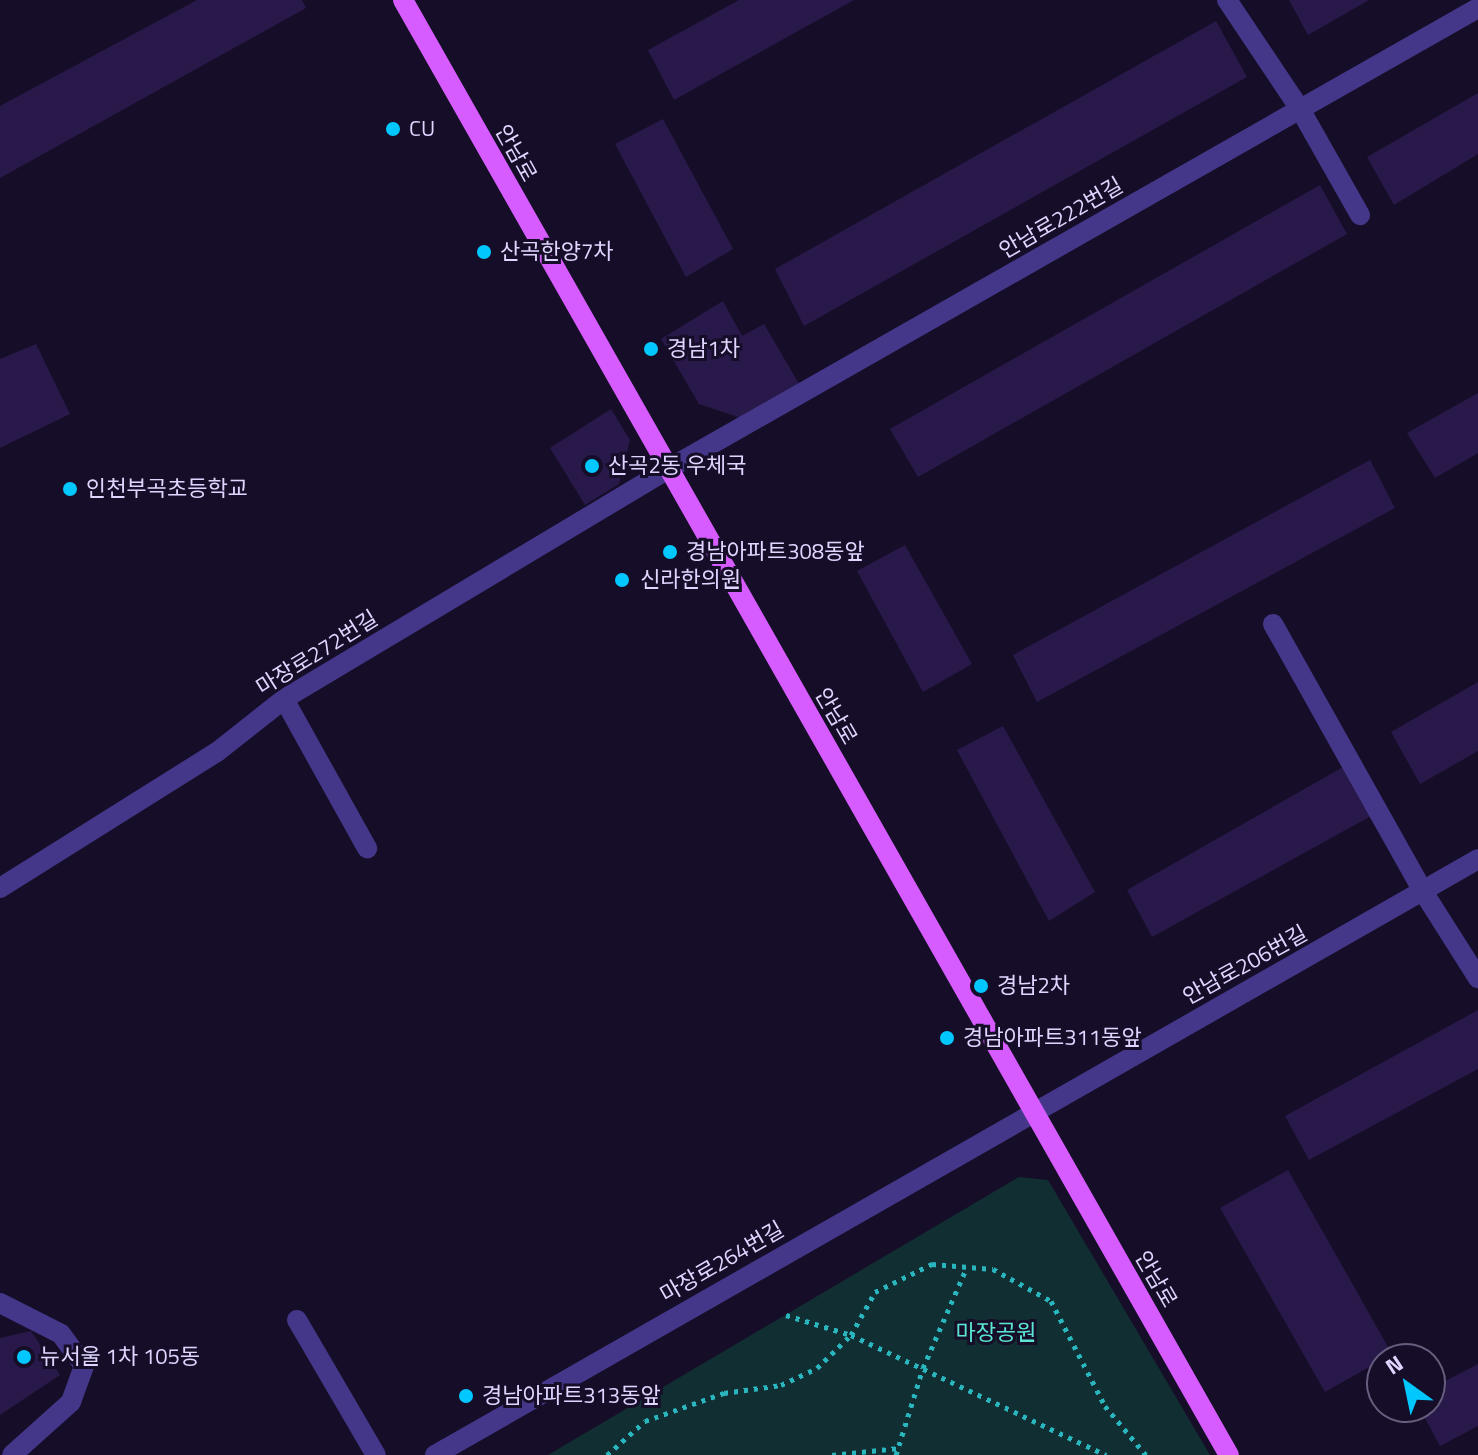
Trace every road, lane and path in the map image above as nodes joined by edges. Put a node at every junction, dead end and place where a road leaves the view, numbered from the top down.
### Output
1 (403, 0) edge
2 (1227, 0) edge
3 (1478, 8) edge
4 (1300, 109) junction
5 (1360, 215) dead end
6 (668, 469) junction
7 (1273, 624) dead end
8 (284, 699) junction
9 (367, 848) dead end
10 (1478, 859) edge
11 (0, 888) edge
12 (1424, 893) junction
13 (1478, 978) edge
14 (1032, 1110) junction
15 (967, 1267) junction
16 (0, 1303) edge
17 (786, 1315) dead end
18 (297, 1320) dead end
19 (851, 1335) junction
20 (923, 1368) junction
21 (899, 1448) junction
22 (12, 1455) edge
23 (376, 1455) edge
24 (435, 1455) edge
25 (607, 1455) edge
26 (832, 1455) edge
27 (886, 1455) edge
28 (896, 1455) edge
29 (1106, 1455) edge
30 (1146, 1455) edge
31 (1229, 1455) edge

1 - 6 main road, 안남로
2 - 4 street
3 - 4 street, 안남로222번길
4 - 5 street
4 - 6 street, 안남로222번길
6 - 8 street, 마장로272번길
6 - 14 main road, 안남로
7 - 12 street
8 - 9 street
8 - 11 street, 마장로272번길
10 - 12 street, 안남로206번길
12 - 13 street
12 - 14 street, 안남로206번길
14 - 24 street, 마장로264번길
14 - 31 main road, 안남로
15 - 19 path
15 - 20 path
15 - 30 path
16 - 22 street
17 - 19 path
18 - 23 street
19 - 20 path
19 - 25 path
20 - 21 path
20 - 29 path
21 - 26 path
21 - 27 path
21 - 28 path

